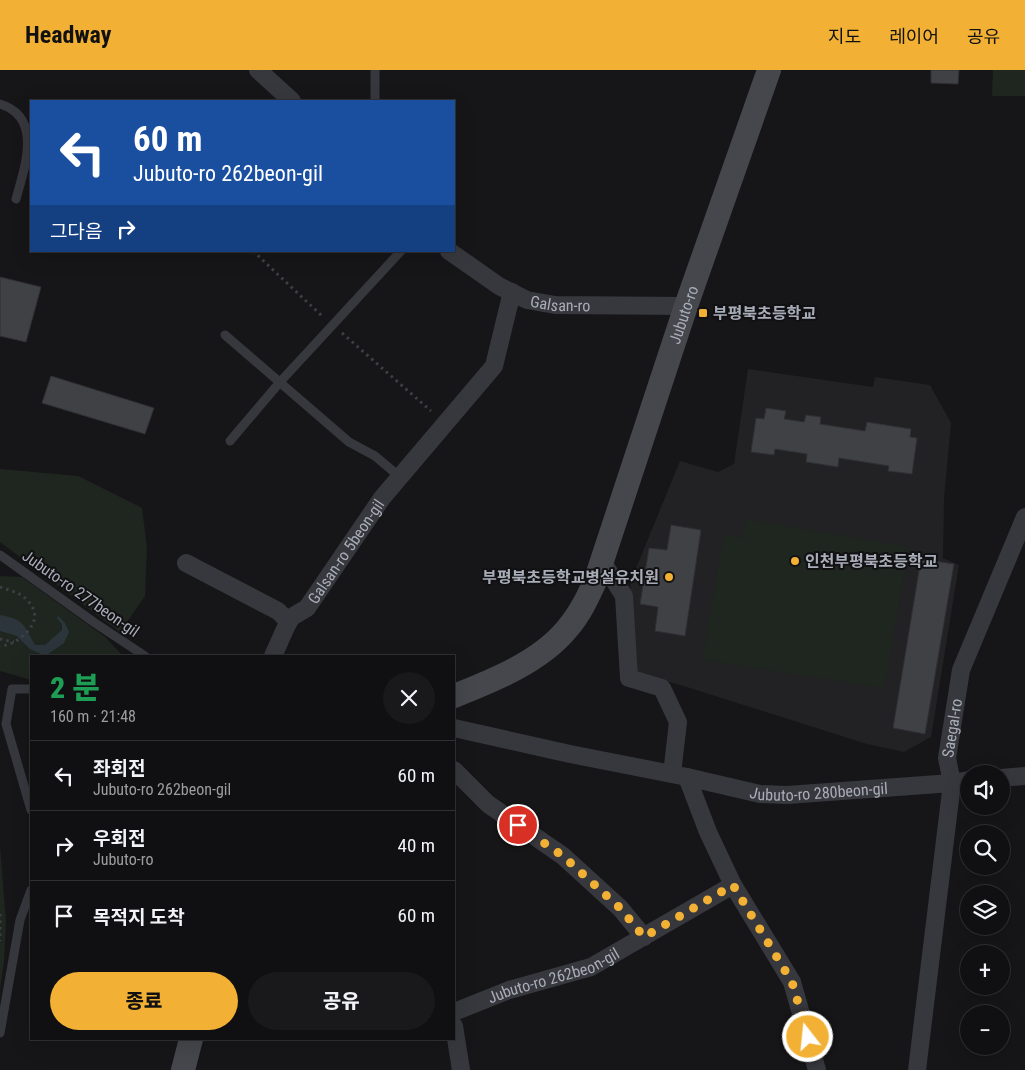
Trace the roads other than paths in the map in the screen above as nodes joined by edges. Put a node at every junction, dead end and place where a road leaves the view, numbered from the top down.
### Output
1 (258, 70) edge
2 (375, 70) edge
3 (769, 70) edge
4 (291, 100) edge
5 (375, 100) edge
6 (0, 104) edge
7 (16, 199) dead end
8 (400, 252) edge
9 (450, 252) edge
10 (512, 292) junction
11 (686, 306) junction
12 (225, 335) dead end
13 (280, 382) junction
14 (230, 441) dead end
15 (400, 477) junction
16 (1025, 517) edge
17 (0, 554) edge
18 (602, 561) junction
19 (186, 563) dead end
20 (289, 622) junction
21 (144, 655) edge
22 (273, 655) edge
23 (30, 689) edge
24 (455, 696) edge
25 (455, 728) edge
26 (455, 771) edge
27 (680, 775) junction
28 (1025, 776) edge
29 (1010, 777) edge
30 (960, 780) edge
31 (960, 782) edge
32 (960, 789) edge
33 (30, 807) edge
34 (733, 885) junction
35 (30, 893) edge
36 (644, 937) junction
37 (455, 1012) edge
38 (455, 1032) edge
39 (0, 1033) edge
40 (191, 1040) edge
41 (183, 1070) edge
42 (461, 1070) edge
43 (817, 1070) edge
44 (917, 1070) edge

1 - 4 street
2 - 5 lane
3 - 11 main road, Jubuto-ro
6 - 7 lane
8 - 13 lane
9 - 10 street, Galsan-ro
10 - 11 street, Galsan-ro
10 - 15 street, Galsan-ro 5beon-gil
11 - 18 main road, Jubuto-ro
12 - 13 lane
13 - 14 lane
13 - 15 lane
15 - 20 street, Galsan-ro 5beon-gil
16 - 30 street, Saegal-ro
17 - 21 lane, Jubuto-ro 277beon-gil
18 - 24 main road, Jubuto-ro
18 - 27 street
19 - 20 street
20 - 22 street, Galsan-ro 5beon-gil
23 - 33 lane
25 - 27 street, Jubuto-ro 280beon-gil
26 - 36 street
27 - 31 street, Jubuto-ro 280beon-gil
27 - 34 street
28 - 29 street
32 - 44 street, Saegal-ro
34 - 36 street, Jubuto-ro 262beon-gil
34 - 43 street
35 - 39 lane
36 - 37 street, Jubuto-ro 262beon-gil
38 - 42 street
40 - 41 main road

